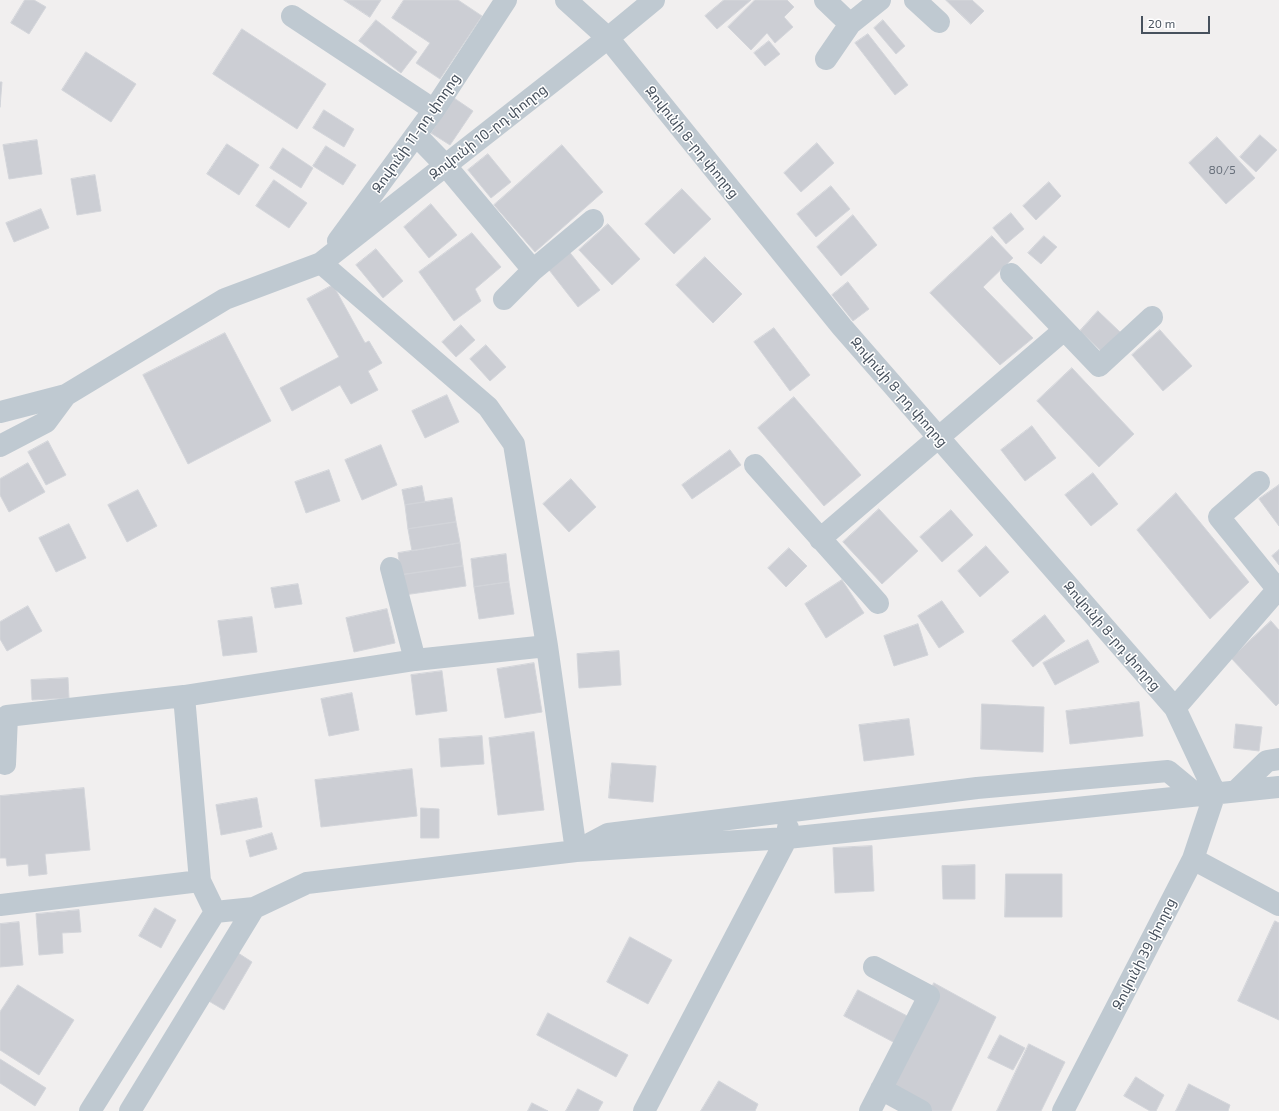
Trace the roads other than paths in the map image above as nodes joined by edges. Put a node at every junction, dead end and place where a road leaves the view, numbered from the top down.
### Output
1 (506, 0) edge
2 (566, 0) edge
3 (654, 0) edge
4 (825, 0) edge
5 (880, 0) edge
6 (915, 0) edge
7 (292, 16) dead end
8 (939, 22) dead end
9 (850, 24) junction
10 (608, 38) junction
11 (826, 59) dead end
12 (434, 110) junction
13 (416, 135) junction
14 (446, 166) junction
15 (593, 220) dead end
16 (322, 263) junction
17 (533, 270) junction
18 (1011, 274) dead end
19 (504, 299) dead end
20 (1152, 317) dead end
21 (1064, 330) junction
22 (66, 395) junction
23 (0, 412) edge
24 (938, 438) junction
25 (0, 446) edge
26 (755, 465) dead end
27 (1259, 482) dead end
28 (820, 539) junction
29 (391, 568) dead end
30 (1278, 590) edge
31 (878, 603) dead end
32 (547, 646) junction
33 (415, 660) junction
34 (184, 696) junction
35 (1175, 708) junction
36 (1279, 759) edge
37 (5, 764) dead end
38 (1279, 787) edge
39 (1216, 793) junction
40 (790, 811) junction
41 (787, 838) junction
42 (576, 851) junction
43 (1193, 859) junction
44 (200, 881) junction
45 (1279, 904) edge
46 (0, 905) edge
47 (254, 908) junction
48 (216, 912) junction
49 (874, 967) dead end
50 (881, 1089) junction
51 (90, 1111) edge
52 (130, 1111) edge
53 (644, 1111) edge
54 (870, 1111) edge
55 (921, 1111) edge
56 (1063, 1111) edge

1 - 12 street, Զովունի 11-րդ փողոց
2 - 10 street, Զովունի 8-րդ փողոց
3 - 10 street, Զովունի 10-րդ փողոց
4 - 9 street
5 - 9 street
6 - 8 street
7 - 12 street
9 - 11 street
10 - 14 street, Զովունի 10-րդ փողոց
10 - 24 street, Զովունի 8-րդ փողոց
12 - 13 street, Զովունի 11-րդ փողոց
13 - 14 street
13 - 16 street, Զովունի 11-րդ փողոց
14 - 16 street, Զովունի 10-րդ փողոց
14 - 17 street
15 - 17 street
16 - 22 street, Զովունի 10-րդ փողոց
16 - 32 street
17 - 19 street
18 - 21 street
20 - 21 street
21 - 24 street
22 - 23 street
22 - 25 street
24 - 28 street
24 - 35 street, Զովունի 8-րդ փողոց
26 - 28 street
27 - 30 street
28 - 31 street
29 - 33 street
30 - 35 street
32 - 33 street
32 - 42 street
33 - 34 street
34 - 37 street
34 - 44 street
35 - 39 street, Զովունի 8-րդ փողոց
36 - 39 street
38 - 39 street
39 - 40 street
39 - 41 street
39 - 43 street, Զովունի 39 փողոց
40 - 41 street
40 - 42 street
41 - 42 street
41 - 53 street
42 - 47 street
43 - 45 street
43 - 56 street, Զովունի 39 փողոց
44 - 46 street
44 - 48 street
47 - 48 street
47 - 52 street
48 - 51 street
49 - 50 street
50 - 54 street
50 - 55 street

